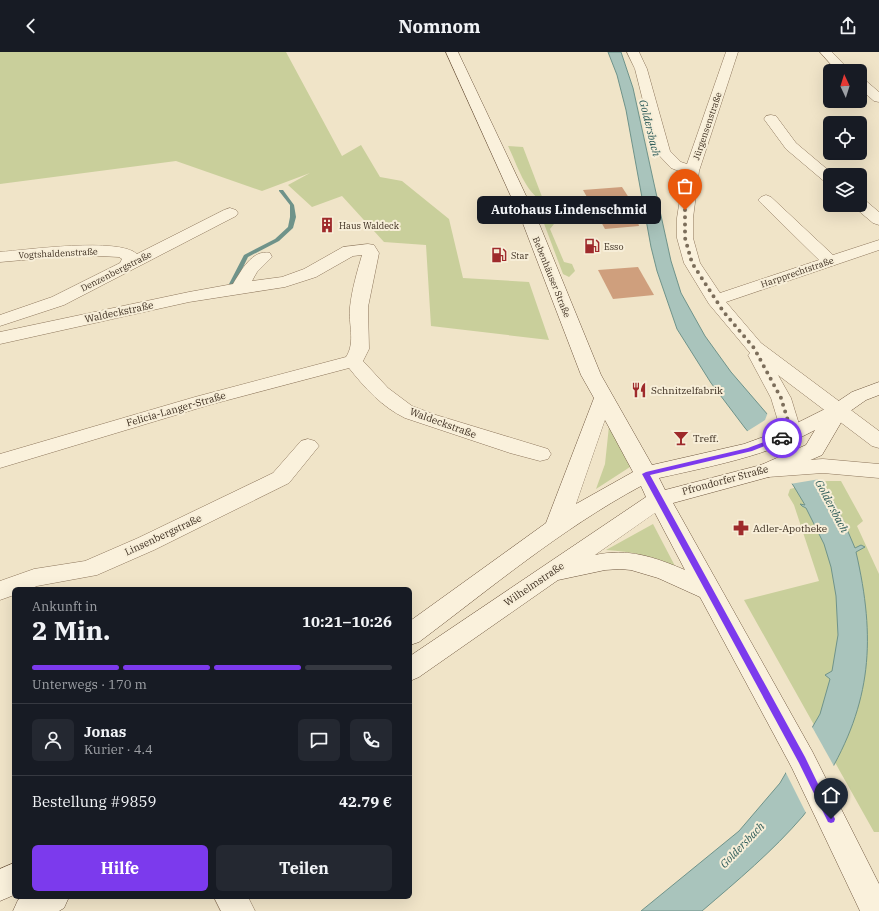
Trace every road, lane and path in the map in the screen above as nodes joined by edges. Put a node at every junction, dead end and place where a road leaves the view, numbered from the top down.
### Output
1 (452, 52) edge
2 (633, 52) edge
3 (732, 52) edge
4 (826, 52) edge
5 (836, 64) edge
6 (867, 89) edge
7 (879, 98) edge
8 (771, 119) dead end
9 (692, 171) junction
10 (823, 173) edge
11 (766, 200) dead end
12 (867, 210) edge
13 (230, 212) dead end
14 (879, 220) edge
15 (879, 245) edge
16 (0, 257) edge
17 (264, 257) dead end
18 (829, 260) junction
19 (127, 265) junction
20 (238, 288) junction
21 (715, 300) junction
22 (0, 321) edge
23 (0, 338) edge
24 (754, 348) junction
25 (353, 361) junction
26 (879, 388) edge
27 (603, 398) junction
28 (781, 398) junction
29 (838, 410) junction
30 (792, 434) junction
31 (879, 441) edge
32 (308, 446) dead end
33 (540, 454) dead end
34 (819, 458) junction
35 (0, 461) edge
36 (879, 471) edge
37 (646, 474) junction
38 (659, 498) junction
39 (556, 527) junction
40 (549, 574) junction
41 (0, 591) edge
42 (710, 591) junction
43 (412, 634) edge
44 (412, 669) edge
45 (12, 879) edge
46 (0, 886) edge
47 (50, 899) edge
48 (231, 899) edge
49 (30, 911) edge
50 (239, 911) edge
51 (876, 911) edge

1 - 27 street, Bebenhäuser Straße
2 - 9 street
3 - 9 street, Jürgensenstraße
4 - 5 street
6 - 7 street
8 - 10 street
9 - 21 street, Jürgensenstraße
11 - 18 street
12 - 14 street
13 - 19 street, Denzenbergstraße
15 - 18 street, Harpprechtstraße
16 - 19 street, Vogtshaldenstraße
17 - 20 street
18 - 21 street, Harpprechtstraße
19 - 22 street, Denzenbergstraße
20 - 23 street, Waldeckstraße
20 - 25 street, Waldeckstraße
21 - 24 street, Jürgensenstraße
24 - 28 street, Jürgensenstraße
24 - 29 street, Jürgensenstraße
25 - 33 street, Waldeckstraße
25 - 35 street, Felicia-Langer-Straße
26 - 29 street
27 - 37 street, Bebenhäuser Straße
27 - 39 street
28 - 29 street
28 - 30 street, Jürgensenstraße
29 - 30 street
29 - 31 street, Jürgensenstraße
29 - 34 street
30 - 37 street
32 - 41 street, Linsenbergstraße
34 - 36 street, Pfrondorfer Straße
34 - 38 street, Pfrondorfer Straße
37 - 38 street, Bebenhäuser Straße
37 - 39 street
38 - 40 street, Wilhelmstraße
38 - 42 street, Bebenhäuser Straße
39 - 43 street
40 - 42 street
40 - 44 street, Wilhelmstraße
42 - 51 street, Bebenhäuser Straße
45 - 46 street
47 - 49 street
48 - 50 street

